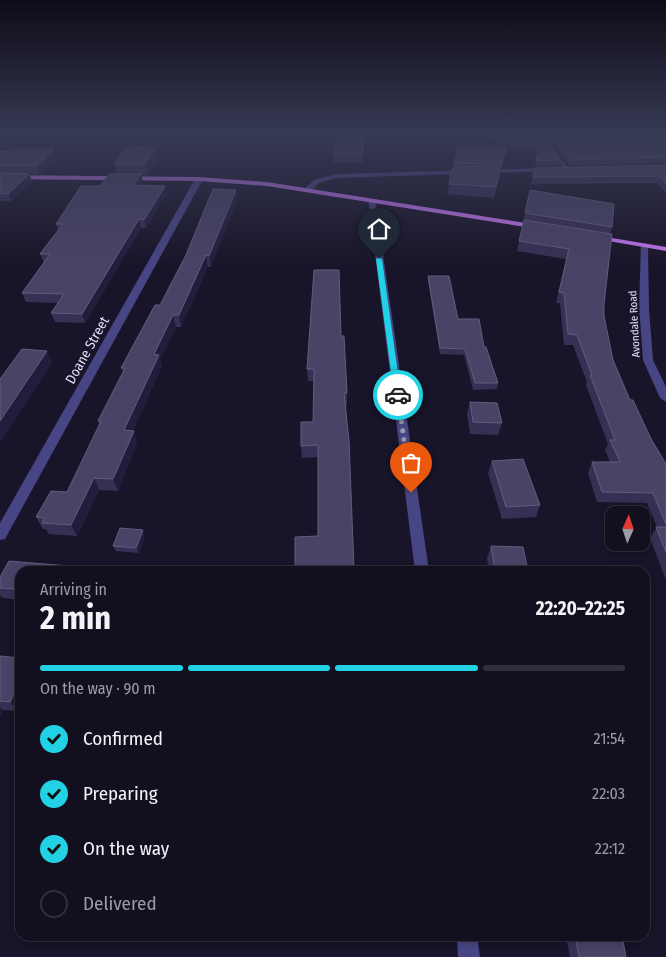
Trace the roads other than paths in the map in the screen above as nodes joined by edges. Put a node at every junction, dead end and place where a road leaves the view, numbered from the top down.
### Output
1 (66, 178) edge
2 (328, 178) edge
3 (199, 179) junction
4 (307, 190) junction
5 (371, 200) junction
6 (550, 229) edge
7 (587, 236) edge
8 (644, 245) junction
9 (666, 248) edge
10 (666, 398) edge
11 (0, 535) edge
12 (421, 566) edge
13 (467, 941) edge
14 (469, 957) edge

1 - 3 main road
2 - 4 street
3 - 4 main road
3 - 11 street, Doane Street
4 - 5 main road
5 - 6 main road
5 - 12 street
7 - 8 main road
8 - 9 main road
8 - 10 street, Avondale Road
13 - 14 street

